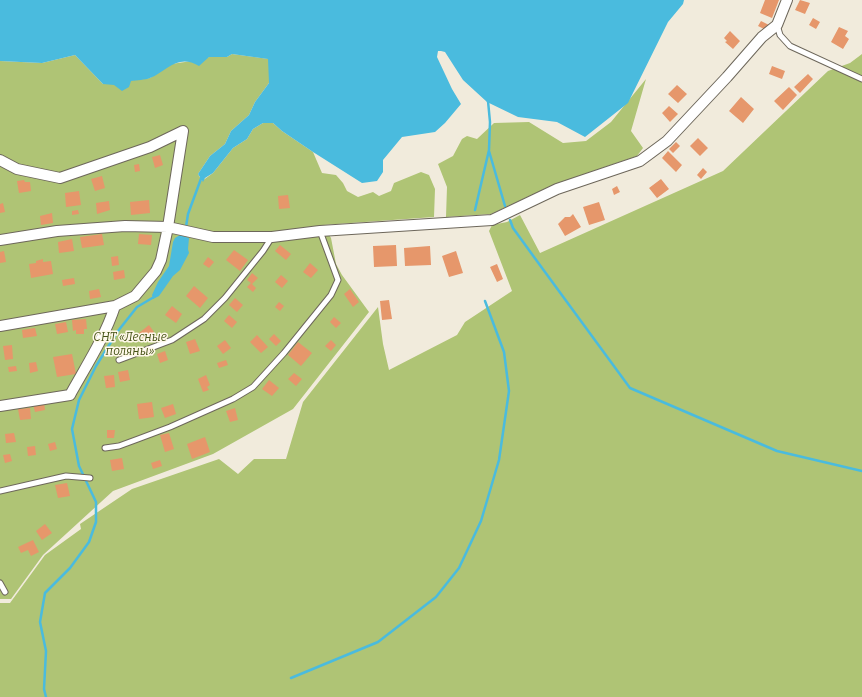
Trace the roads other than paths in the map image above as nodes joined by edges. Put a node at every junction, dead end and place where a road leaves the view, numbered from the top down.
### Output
1 (788, 0) edge
2 (777, 26) junction
3 (862, 79) edge
4 (0, 160) edge
5 (168, 227) junction
6 (320, 231) junction
7 (272, 238) junction
8 (0, 240) edge
9 (115, 306) junction
10 (0, 326) edge
11 (119, 360) dead end
12 (0, 406) edge
13 (105, 448) dead end
14 (90, 478) dead end
15 (0, 491) edge
16 (0, 583) edge
17 (5, 592) dead end

1 - 2 street
2 - 3 lane
2 - 6 street
4 - 5 street
5 - 7 street
5 - 8 street
5 - 9 street
6 - 7 street
6 - 13 lane
7 - 11 lane
9 - 10 street
9 - 12 street
14 - 15 lane
16 - 17 lane

